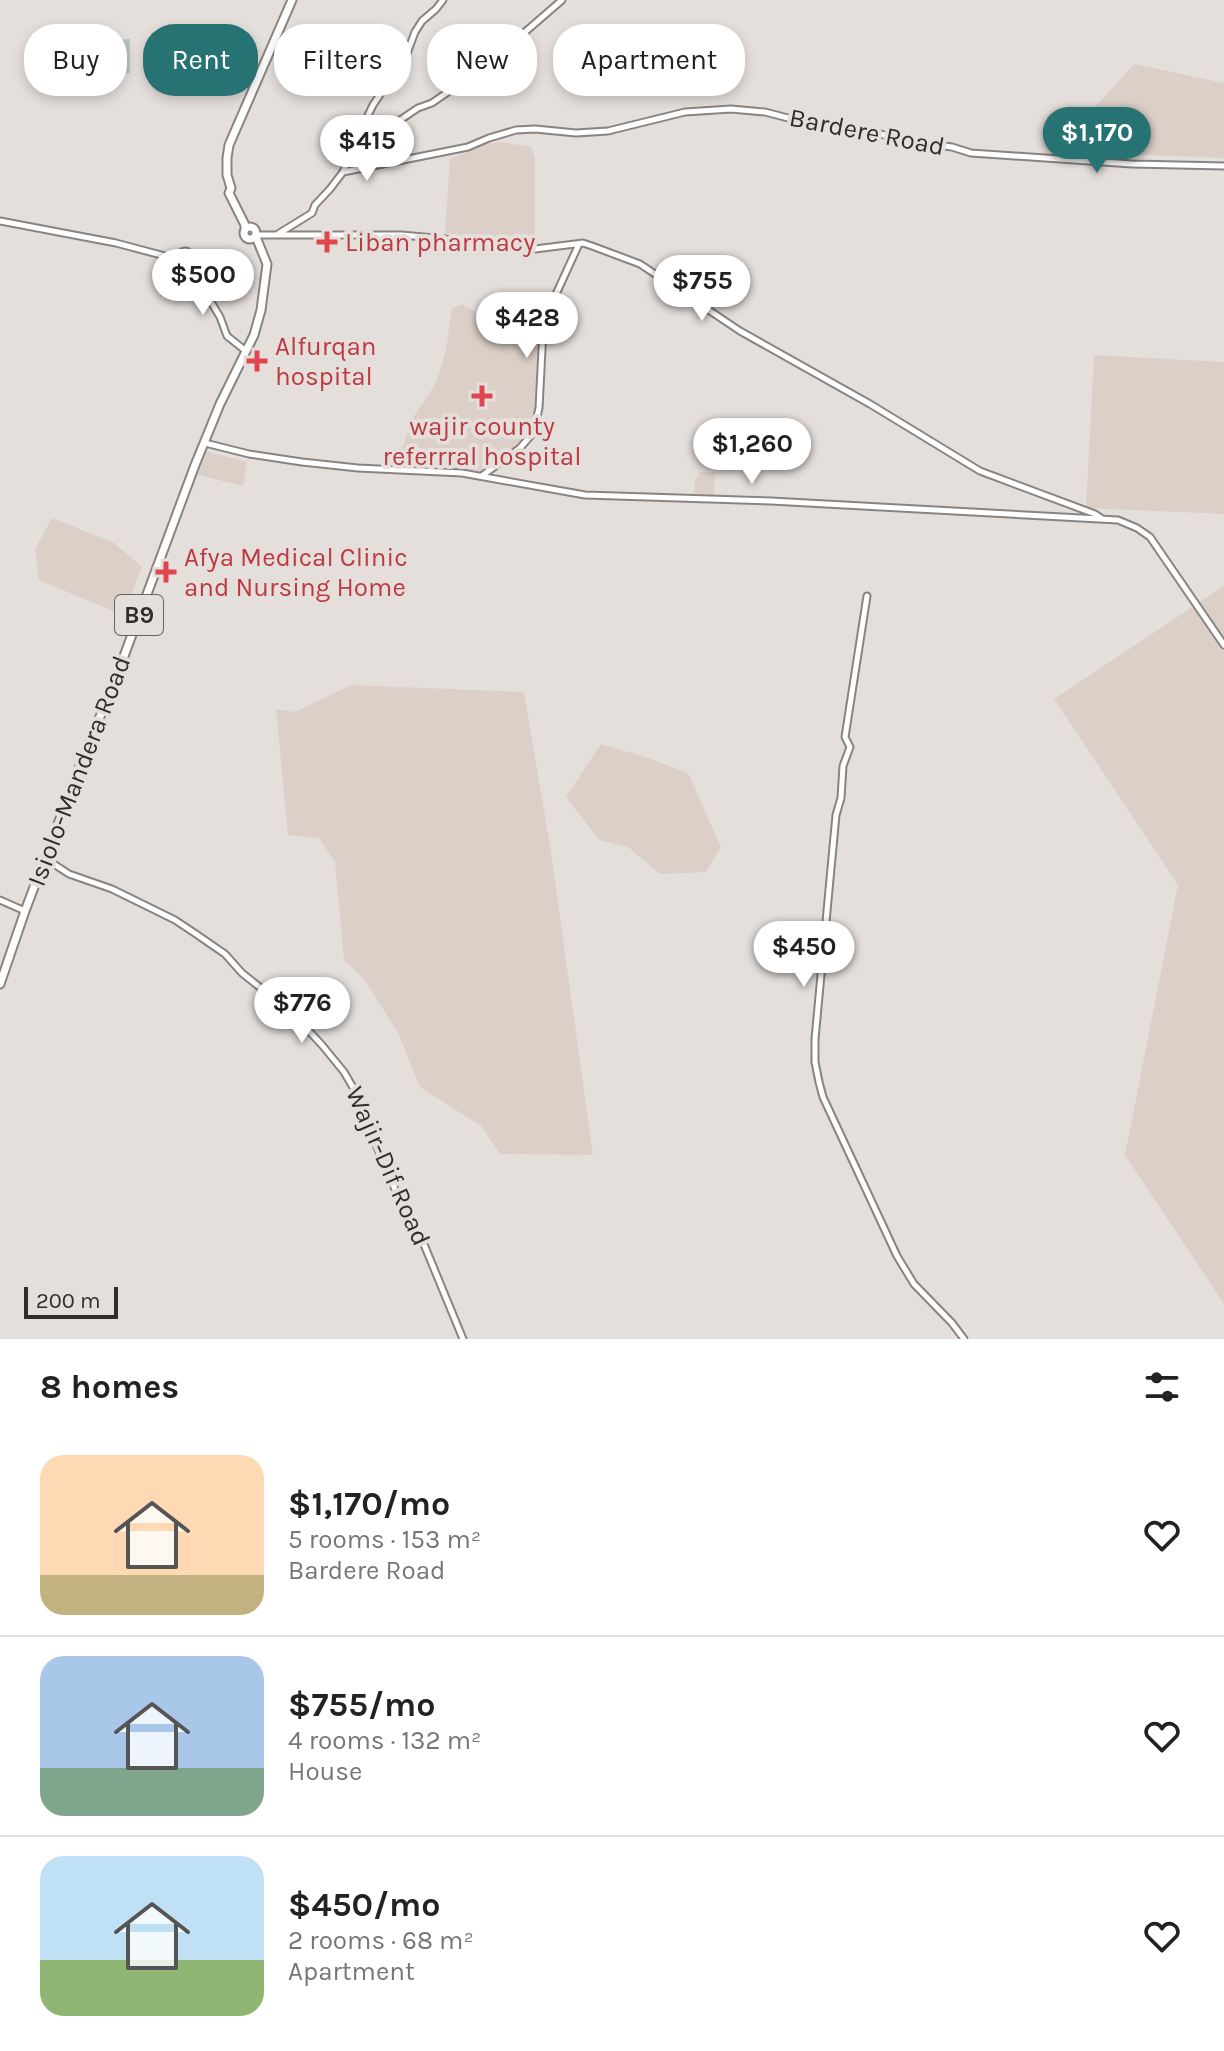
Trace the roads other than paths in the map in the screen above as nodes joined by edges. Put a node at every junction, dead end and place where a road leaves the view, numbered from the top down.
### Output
1 (292, 0) edge
2 (443, 0) edge
3 (562, 0) edge
4 (349, 158) junction
5 (1224, 166) edge
6 (343, 172) junction
7 (0, 221) edge
8 (252, 233) junction
9 (278, 234) junction
10 (579, 244) junction
11 (181, 252) junction
12 (167, 256) junction
13 (185, 261) junction
14 (248, 348) junction
15 (205, 443) junction
16 (482, 476) junction
17 (1101, 519) junction
18 (867, 596) dead end
19 (1224, 645) edge
20 (46, 859) junction
21 (0, 900) edge
22 (25, 911) junction
23 (0, 984) edge
24 (463, 1339) edge
25 (964, 1339) edge

1 - 8 highway, Isiolo-Mandera Road / B9
2 - 4 street
3 - 4 street
4 - 6 street
5 - 6 street, Bardere Road
6 - 9 street
7 - 12 street
8 - 9 street
8 - 14 highway, Isiolo-Mandera Road / B9
9 - 10 street
10 - 16 street
10 - 17 street
11 - 12 street
11 - 13 street
11 - 13 street
12 - 13 street
13 - 14 street
14 - 15 highway, Isiolo-Mandera Road / B9
15 - 16 street
15 - 20 highway, Isiolo-Mandera Road / B9
16 - 17 street
17 - 19 street
18 - 25 street
20 - 22 highway, Isiolo-Mandera Road / B9
20 - 24 street, Wajir-Dif Road
21 - 22 street
22 - 23 highway, Isiolo-Mandera Road / B9

